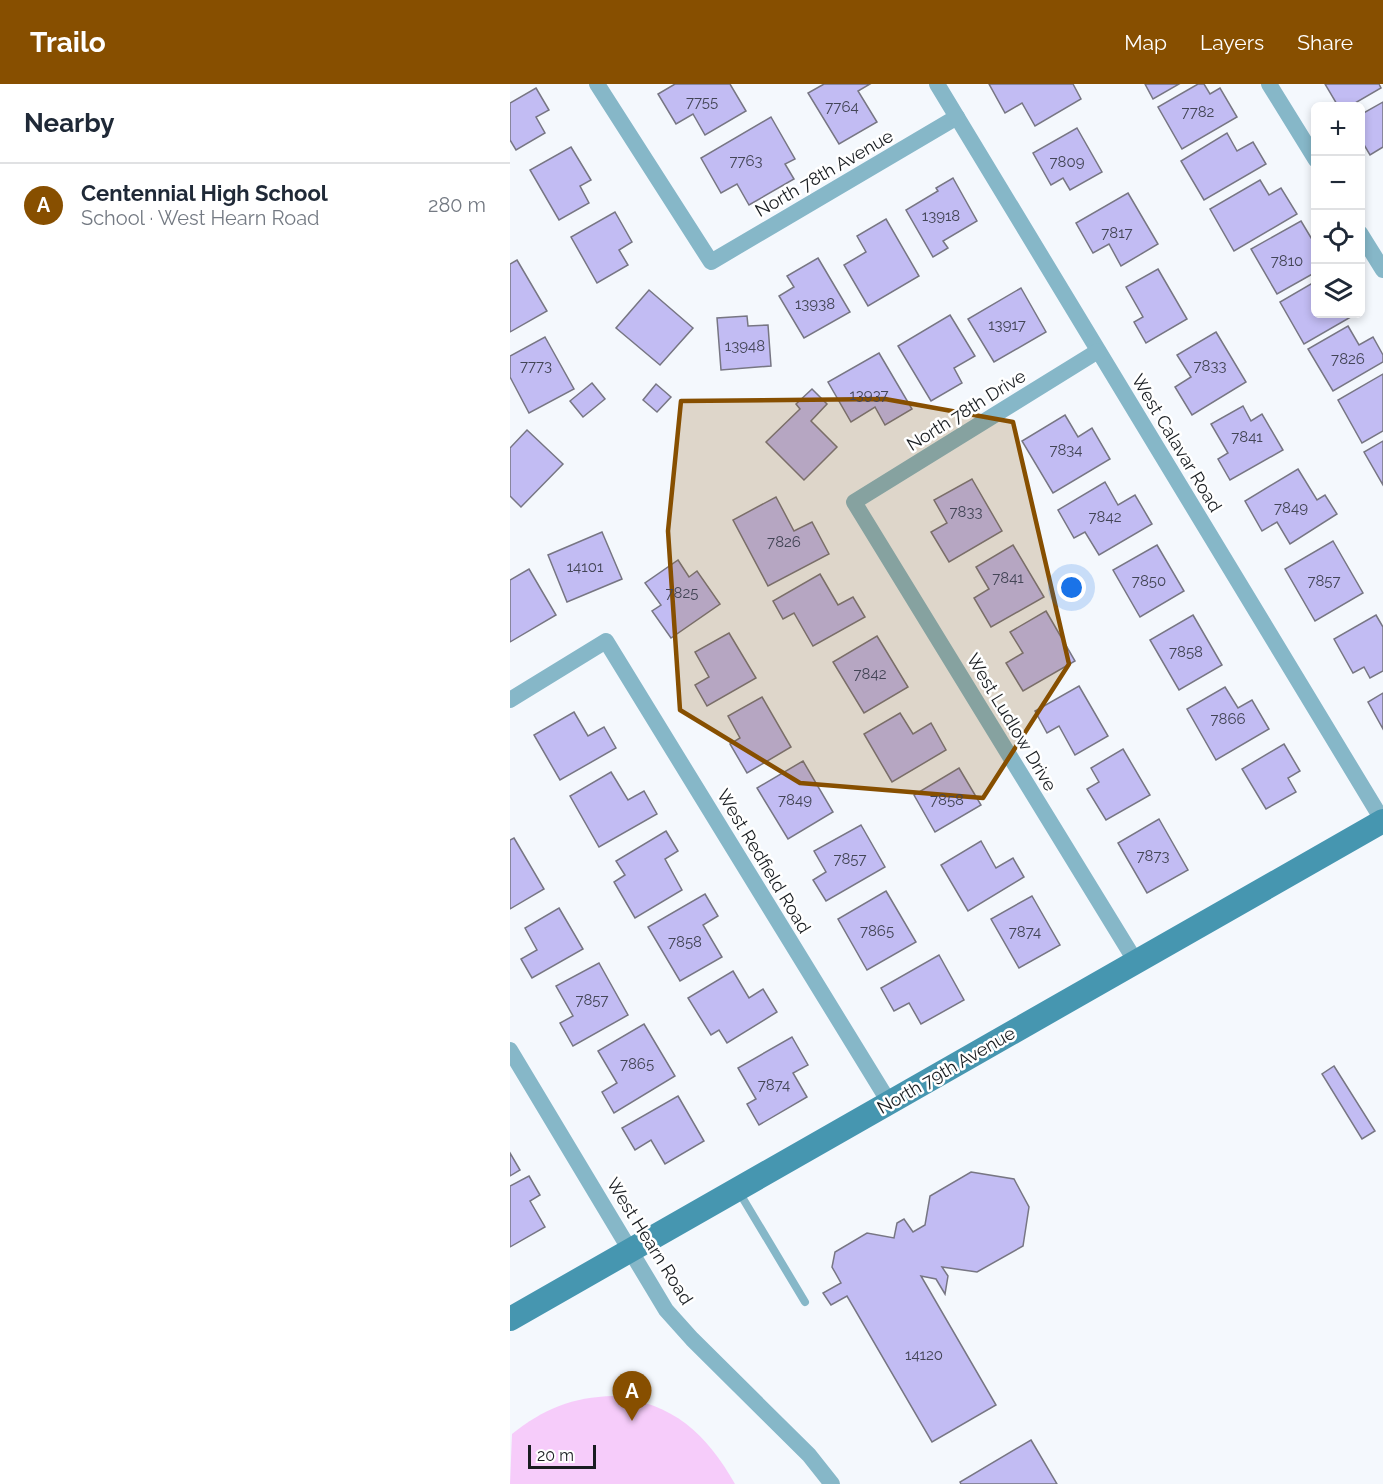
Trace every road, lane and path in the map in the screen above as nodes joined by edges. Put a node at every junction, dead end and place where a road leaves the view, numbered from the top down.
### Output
1 (597, 84) edge
2 (937, 84) edge
3 (1269, 84) edge
4 (957, 117) junction
5 (1314, 156) edge
6 (1365, 241) edge
7 (1383, 270) edge
8 (1098, 351) junction
9 (854, 502) joint
10 (510, 700) edge
11 (1383, 821) edge
12 (1136, 962) junction
13 (510, 1050) edge
14 (889, 1102) junction
15 (737, 1190) junction
16 (631, 1249) junction
17 (805, 1302) dead end
18 (510, 1319) edge
19 (832, 1484) edge

1 - 4 street, North 78th Avenue
2 - 4 street, West Calavar Road
3 - 5 street
4 - 8 street, West Calavar Road
6 - 7 street
8 - 9 street, North 78th Drive
8 - 11 street, West Calavar Road
9 - 12 street, West Ludlow Drive
10 - 14 street, West Redfield Road
11 - 12 street, North 79th Avenue
12 - 14 street, North 79th Avenue
13 - 16 street, West Hearn Road
14 - 15 street, North 79th Avenue
15 - 16 street, North 79th Avenue
15 - 17 lane
16 - 18 street, North 79th Avenue
16 - 19 street, West Hearn Road

